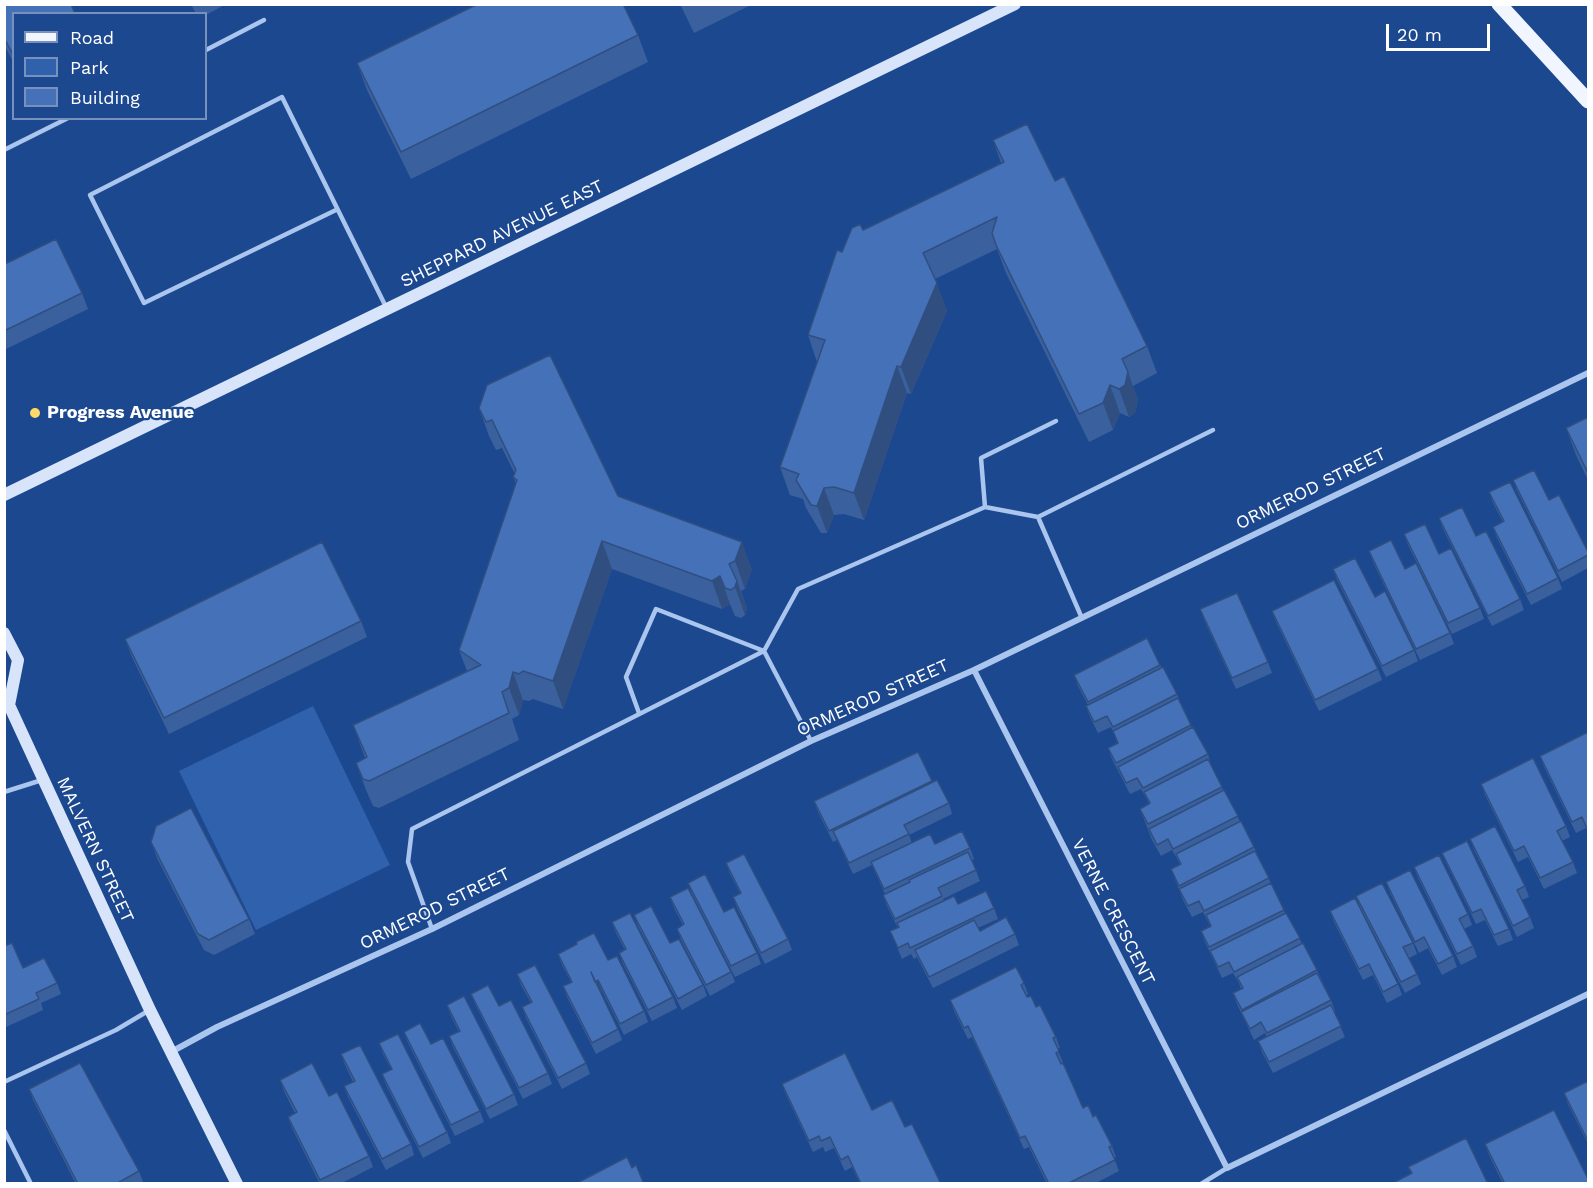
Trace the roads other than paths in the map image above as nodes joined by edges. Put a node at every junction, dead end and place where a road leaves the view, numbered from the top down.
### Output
1 (1015, 4) edge
2 (1499, 4) edge
3 (264, 20) dead end
4 (207, 49) edge
5 (1588, 101) edge
6 (64, 120) edge
7 (4, 150) edge
8 (336, 210) junction
9 (387, 309) junction
10 (1588, 373) edge
11 (1056, 421) dead end
12 (1214, 430) dead end
13 (4, 495) edge
14 (985, 507) junction
15 (1038, 517) junction
16 (1081, 616) junction
17 (4, 633) edge
18 (764, 651) junction
19 (974, 670) junction
20 (7, 703) edge
21 (639, 713) junction
22 (811, 741) junction
23 (43, 780) junction
24 (4, 792) edge
25 (432, 929) junction
26 (1588, 994) edge
27 (150, 1010) junction
28 (171, 1052) junction
29 (4, 1082) edge
30 (4, 1130) edge
31 (1227, 1168) junction
32 (31, 1184) edge
33 (237, 1184) edge
34 (1201, 1184) edge

1 - 9 main road, SHEPPARD AVENUE EAST
2 - 5 main road
3 - 4 lane
6 - 7 lane
8 - 8 lane
8 - 9 lane
9 - 13 main road, SHEPPARD AVENUE EAST
10 - 16 street, ORMEROD STREET
11 - 14 lane
12 - 15 lane
14 - 15 lane
14 - 18 lane
15 - 16 lane
16 - 19 street, ORMEROD STREET
17 - 20 main road, MALVERN STREET
18 - 21 lane
18 - 21 lane
18 - 22 lane
19 - 22 street, ORMEROD STREET
19 - 31 street, VERNE CRESCENT
20 - 23 main road, MALVERN STREET
21 - 25 lane
22 - 25 street, ORMEROD STREET
23 - 24 lane
23 - 27 main road, MALVERN STREET
25 - 28 street, ORMEROD STREET
26 - 31 street
27 - 28 main road, MALVERN STREET
27 - 29 lane
28 - 33 main road, MALVERN STREET
30 - 32 lane
31 - 34 lane

